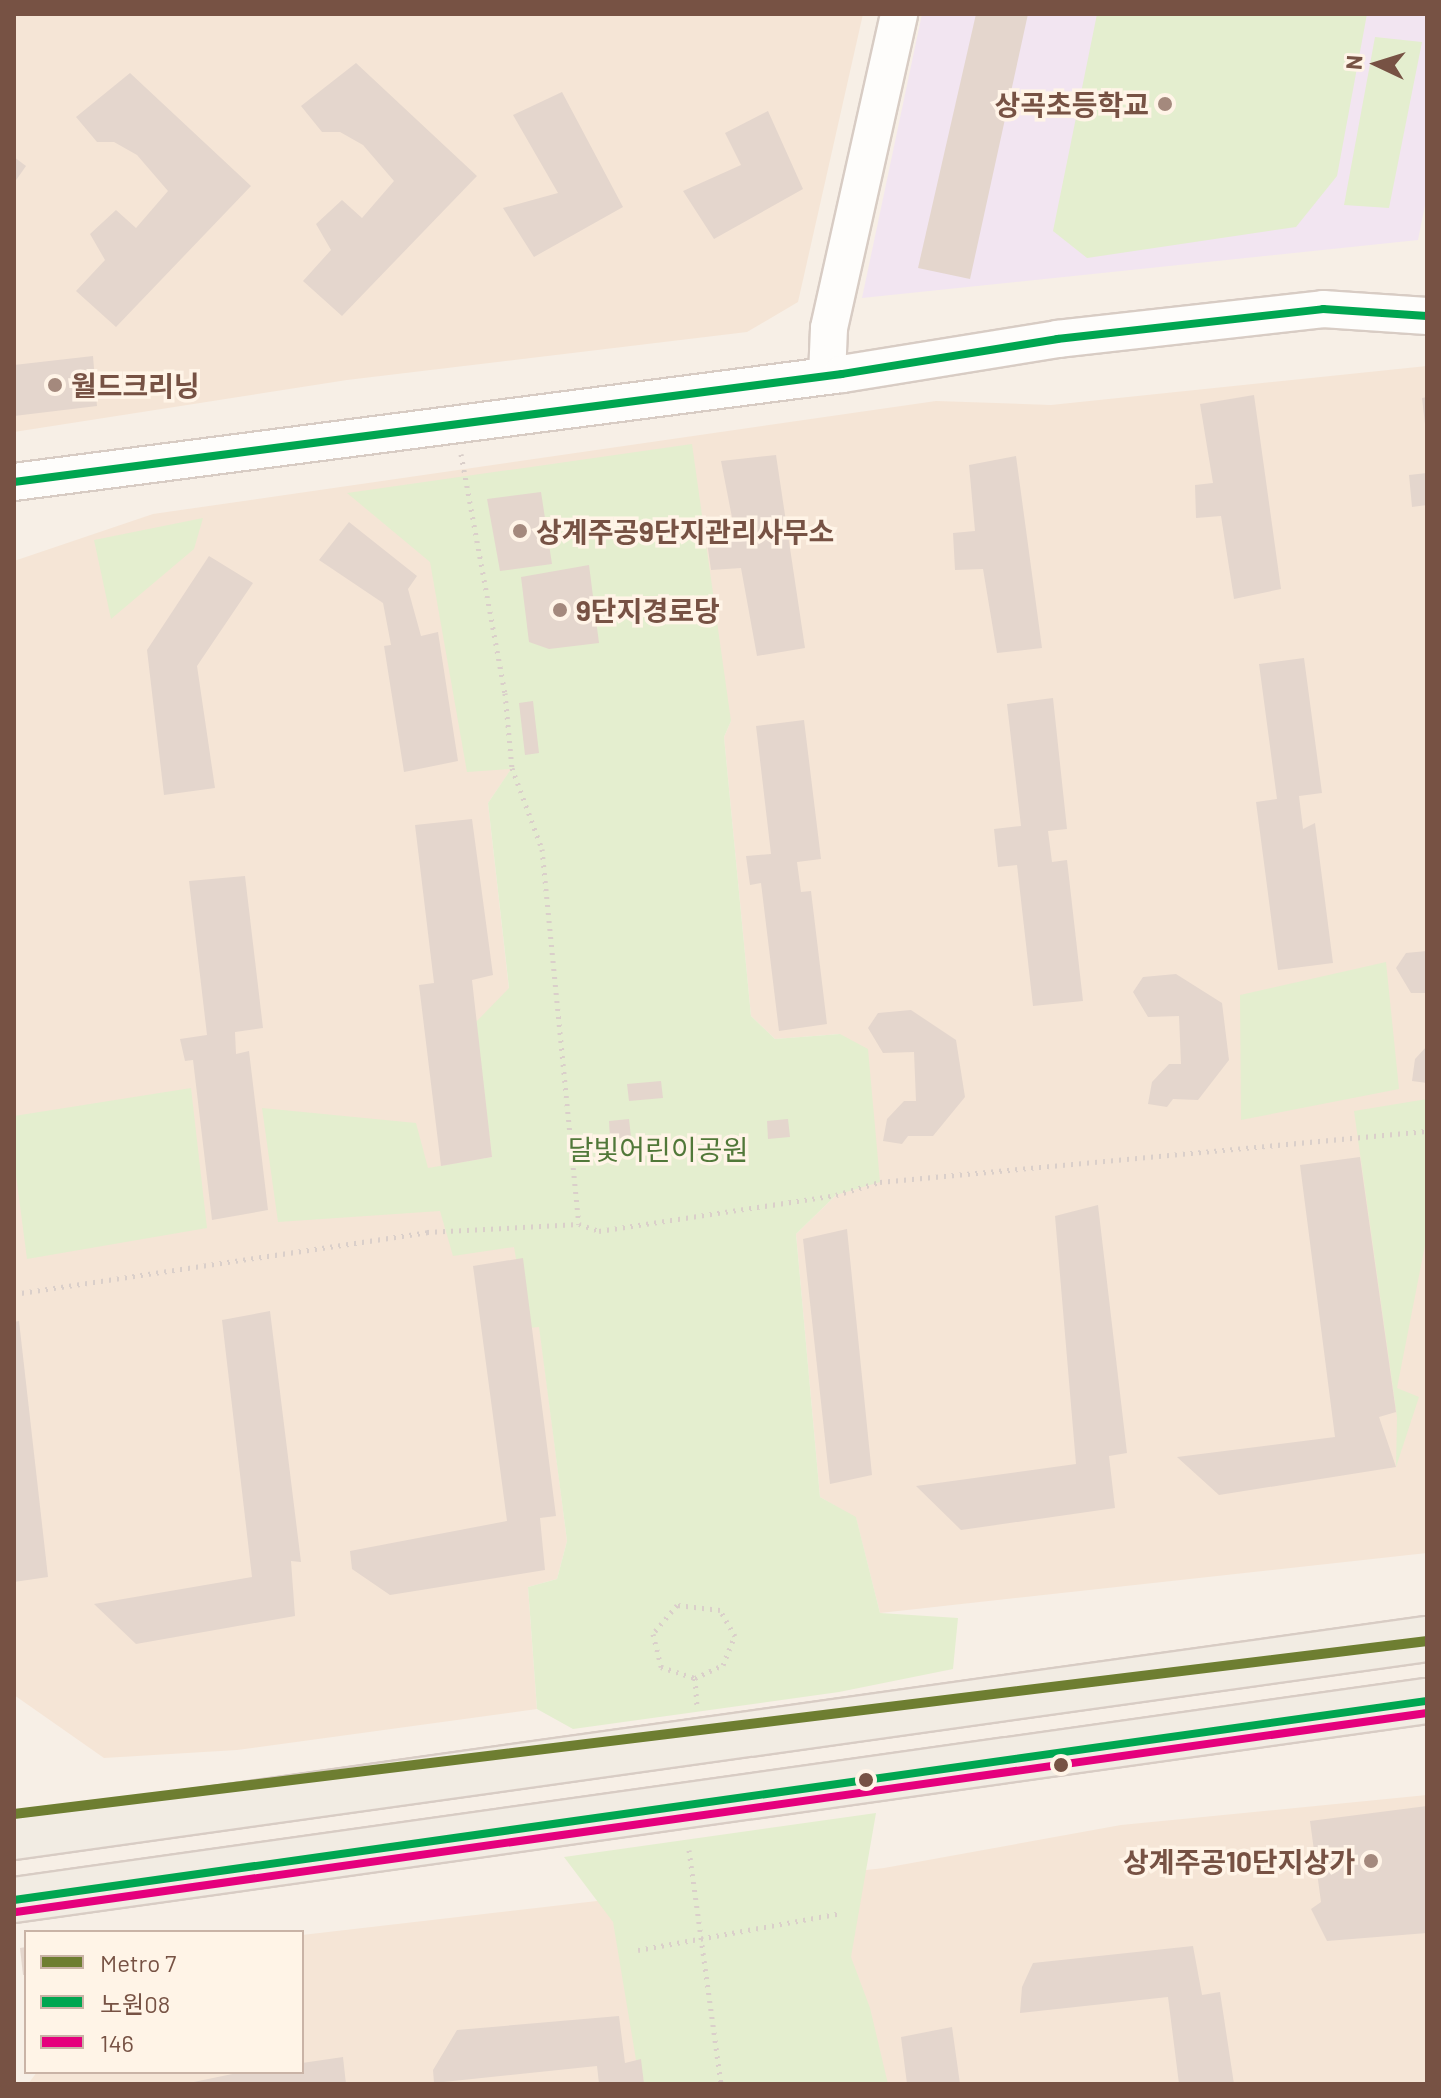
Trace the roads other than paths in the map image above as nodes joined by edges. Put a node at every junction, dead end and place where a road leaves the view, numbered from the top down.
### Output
1 (899, 14) edge
2 (1427, 316) edge
3 (827, 376) junction
4 (14, 482) edge
5 (1427, 1639) edge
6 (1427, 1701) edge
7 (1427, 1711) edge
8 (1344, 1712) junction
9 (14, 1837) edge
10 (14, 1900) edge

1 - 3 street
2 - 3 street
3 - 4 street
5 - 9 main road
6 - 8 main road
7 - 8 main road
8 - 10 main road

